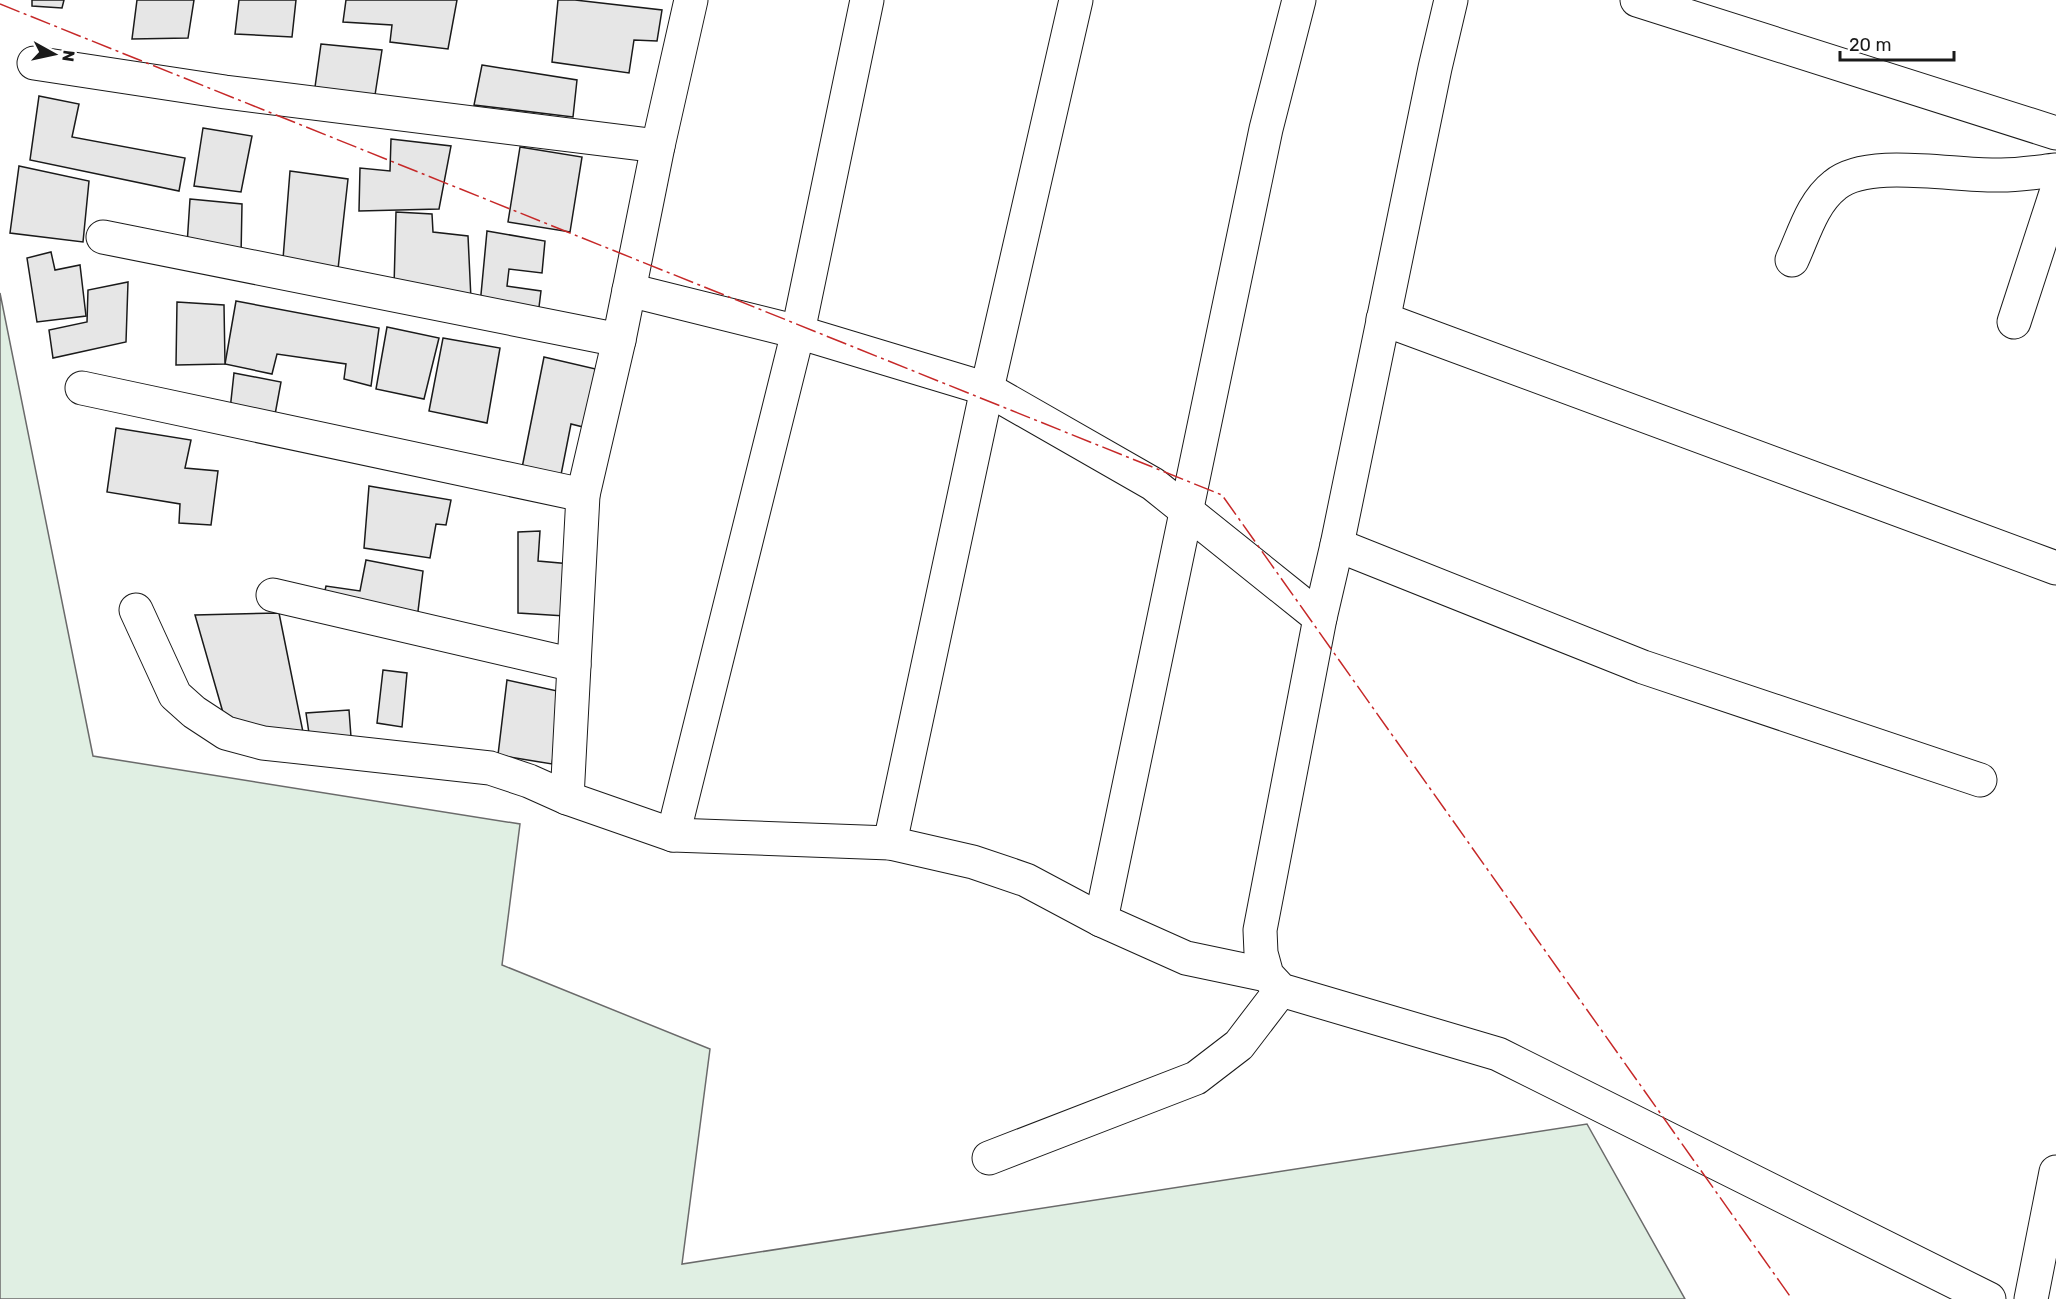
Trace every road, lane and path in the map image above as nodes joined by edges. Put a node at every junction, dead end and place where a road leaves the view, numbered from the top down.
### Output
1 (691, 0) edge
2 (867, 0) edge
3 (1076, 0) edge
4 (1299, 0) edge
5 (1452, 0) edge
6 (1637, 0) edge
7 (34, 63) dead end
8 (2056, 133) edge
9 (658, 146) junction
10 (2056, 170) edge
11 (2056, 193) edge
12 (103, 237) dead end
13 (1792, 260) dead end
14 (629, 290) junction
15 (1383, 319) junction
16 (2014, 322) dead end
17 (798, 332) junction
18 (619, 340) junction
19 (82, 388) dead end
20 (987, 389) junction
21 (583, 495) junction
22 (1187, 513) junction
23 (1337, 545) junction
24 (2056, 568) edge
25 (273, 595) dead end
26 (136, 609) dead end
27 (1320, 618) junction
28 (574, 665) junction
29 (1980, 780) dead end
30 (567, 798) junction
31 (673, 835) junction
32 (890, 843) junction
33 (1101, 920) junction
34 (1274, 983) junction
35 (989, 1158) dead end
36 (2056, 1172) edge
37 (1989, 1299) edge
38 (2031, 1299) edge

1 - 9 street
2 - 17 street
3 - 20 street
4 - 22 street
5 - 15 street
6 - 8 street
7 - 9 street
9 - 14 street
10 - 13 street
11 - 16 street
12 - 18 street
14 - 17 street
14 - 18 street
15 - 23 street
15 - 24 street
17 - 20 street
17 - 31 street
18 - 21 street
19 - 21 street
20 - 22 street
20 - 32 street
21 - 28 street
22 - 27 street
22 - 33 street
23 - 27 street
23 - 29 street
25 - 28 street
26 - 30 street
27 - 34 street
28 - 30 street
30 - 31 street
31 - 32 street
32 - 33 street
33 - 34 street
34 - 35 street
34 - 37 street
36 - 38 street

